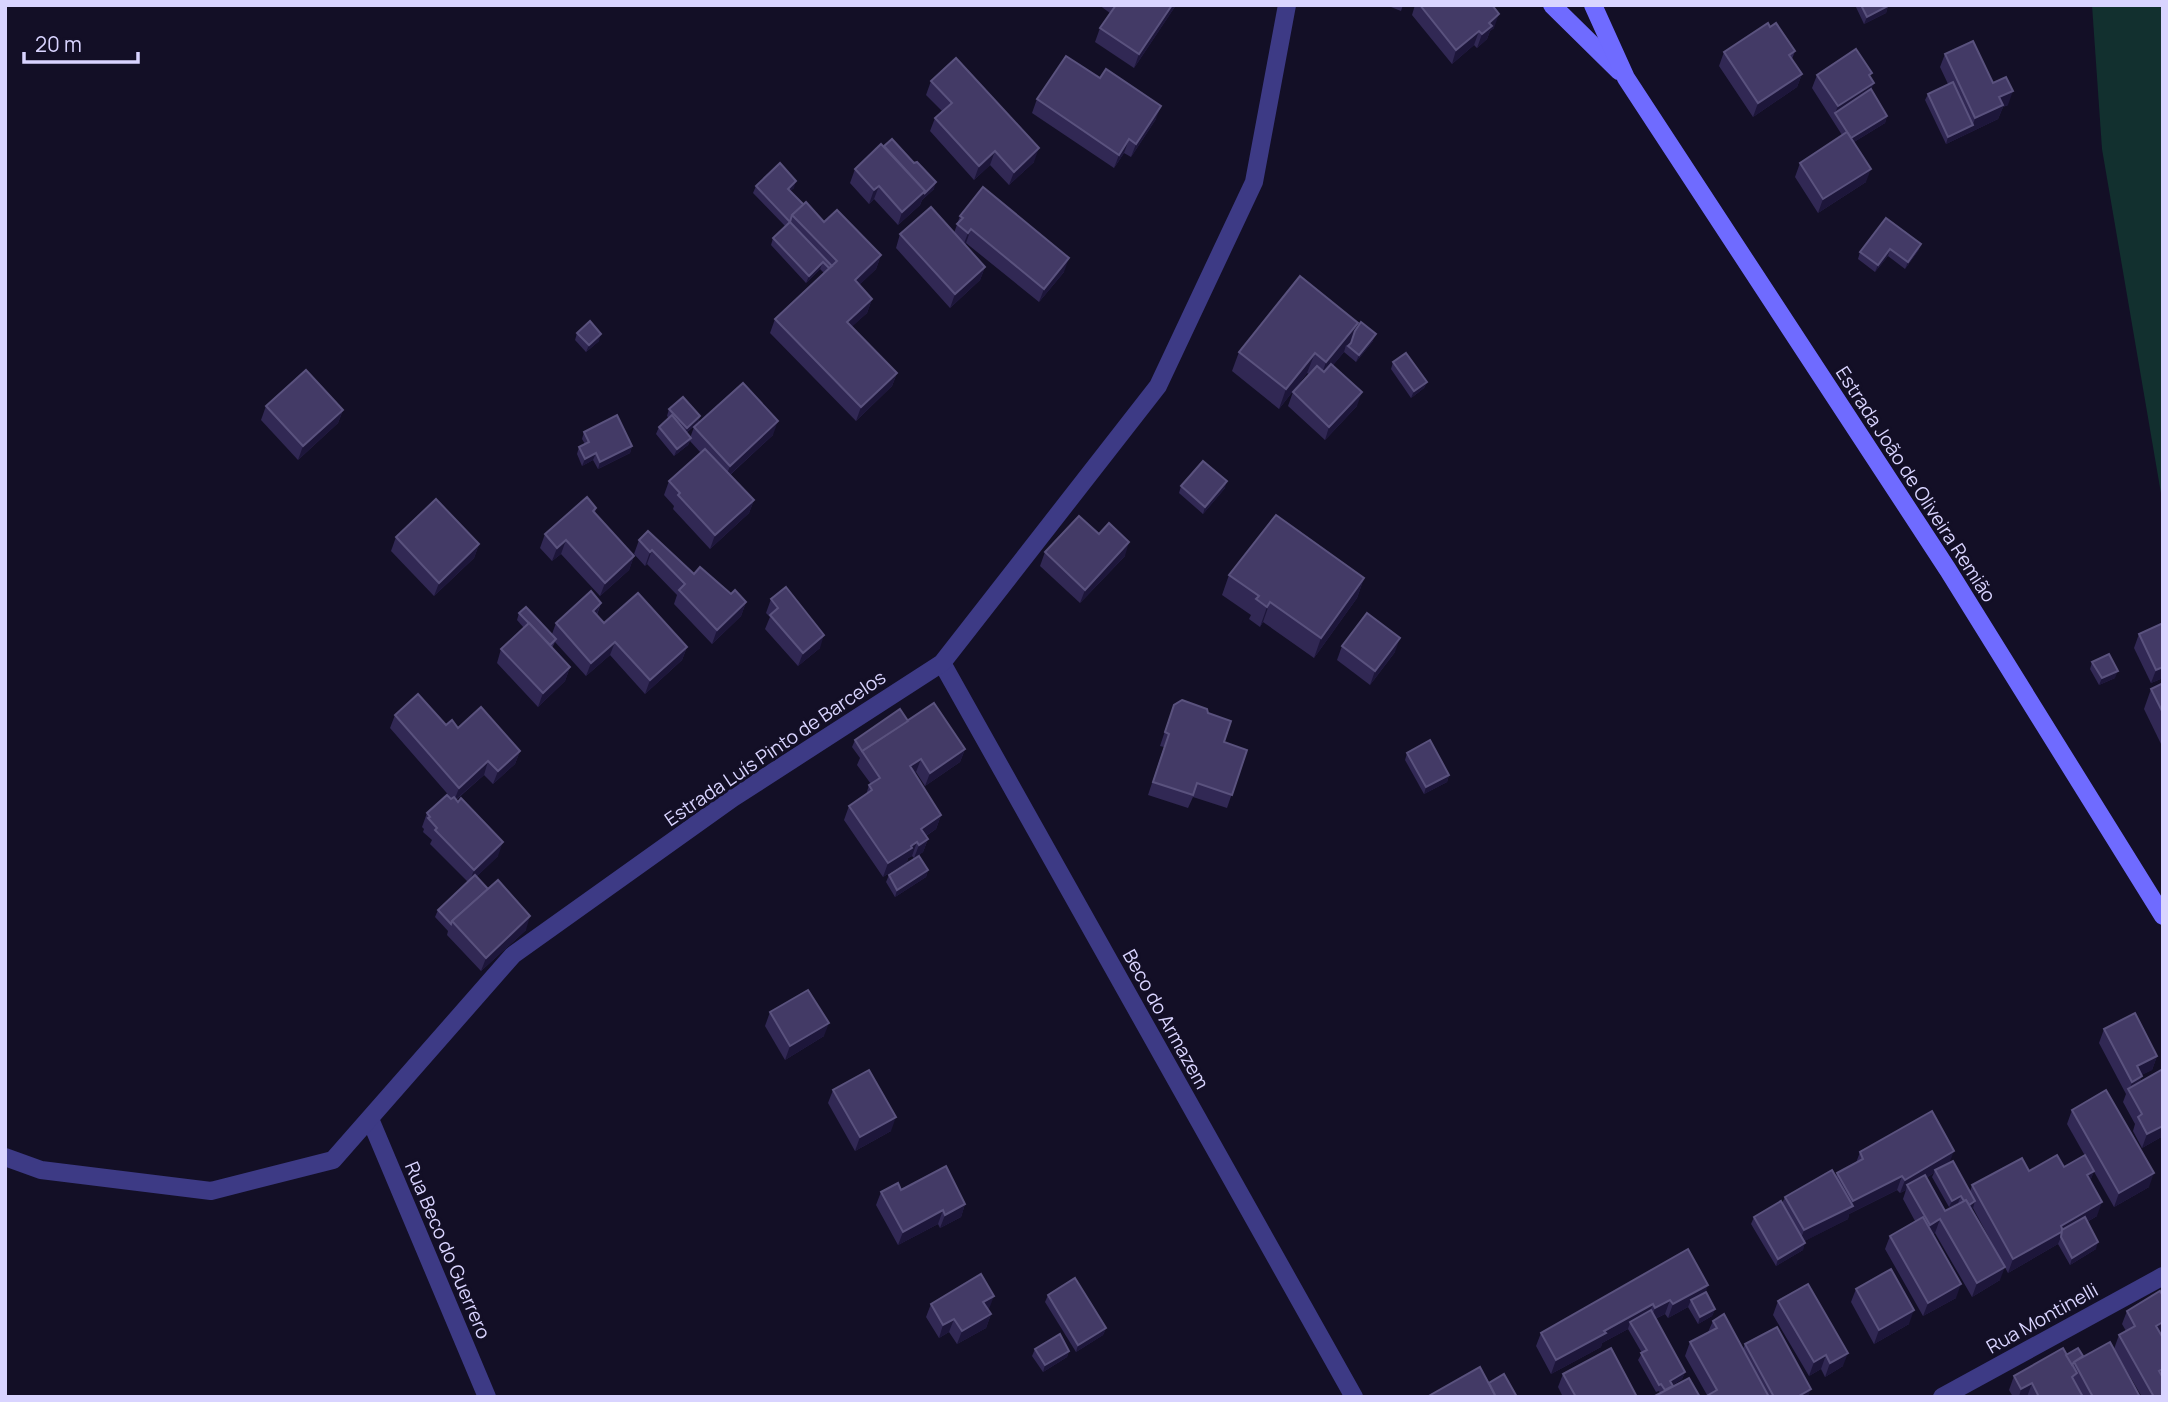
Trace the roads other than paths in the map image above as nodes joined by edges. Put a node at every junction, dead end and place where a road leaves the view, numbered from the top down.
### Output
1 (1287, 5) edge
2 (1552, 5) edge
3 (1593, 5) edge
4 (1626, 78) junction
5 (942, 663) junction
6 (2163, 916) edge
7 (370, 1119) junction
8 (5, 1157) edge
9 (2163, 1276) edge
10 (487, 1397) edge
11 (1354, 1397) edge
12 (1942, 1397) edge

1 - 5 street, Estrada Luís Pinto de Barcelos
2 - 4 main road, Estrada João de Oliveira Remião
3 - 4 main road, Estrada João de Oliveira Remião
4 - 6 main road, Estrada João de Oliveira Remião
5 - 7 street, Estrada Luís Pinto de Barcelos
5 - 11 street, Beco do Armazem
7 - 8 street, Estrada Luís Pinto de Barcelos
7 - 10 street, Rua Beco do Guerrero
9 - 12 street, Rua Montinelli

